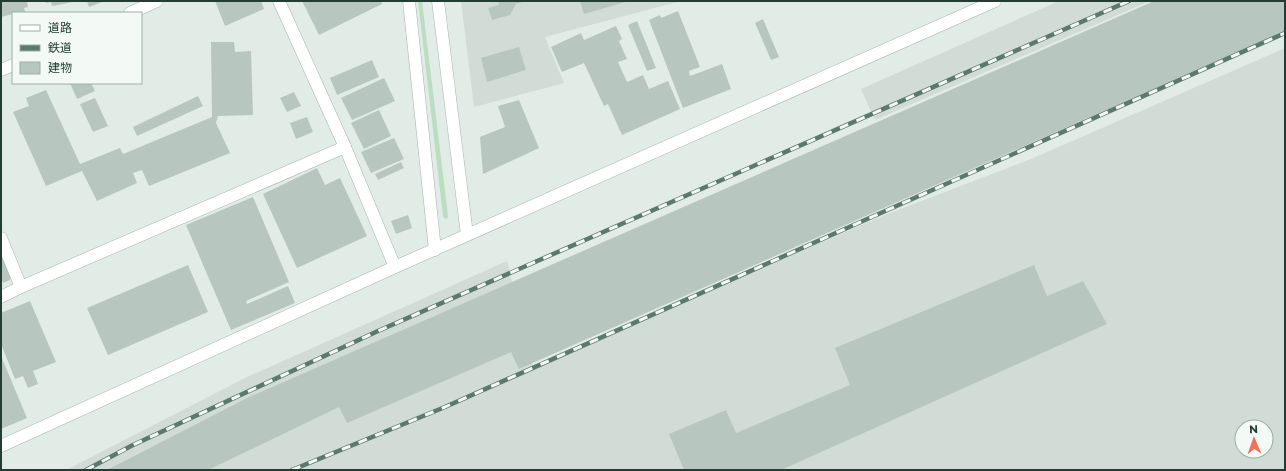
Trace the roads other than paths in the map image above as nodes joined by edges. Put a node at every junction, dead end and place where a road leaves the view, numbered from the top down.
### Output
1 (157, 1) edge
2 (279, 1) edge
3 (409, 1) edge
4 (438, 1) edge
5 (995, 1) edge
6 (132, 12) edge
7 (12, 65) edge
8 (1, 70) edge
9 (345, 147) junction
10 (467, 235) junction
11 (1, 238) edge
12 (435, 250) junction
13 (395, 267) junction
14 (21, 287) junction
15 (1, 297) edge
16 (1, 446) edge

1 - 6 street
2 - 9 street
3 - 12 street
4 - 10 street
5 - 10 street
7 - 8 street
9 - 13 street
9 - 14 street
10 - 12 street
11 - 14 street
12 - 13 street
13 - 16 street
14 - 15 street

